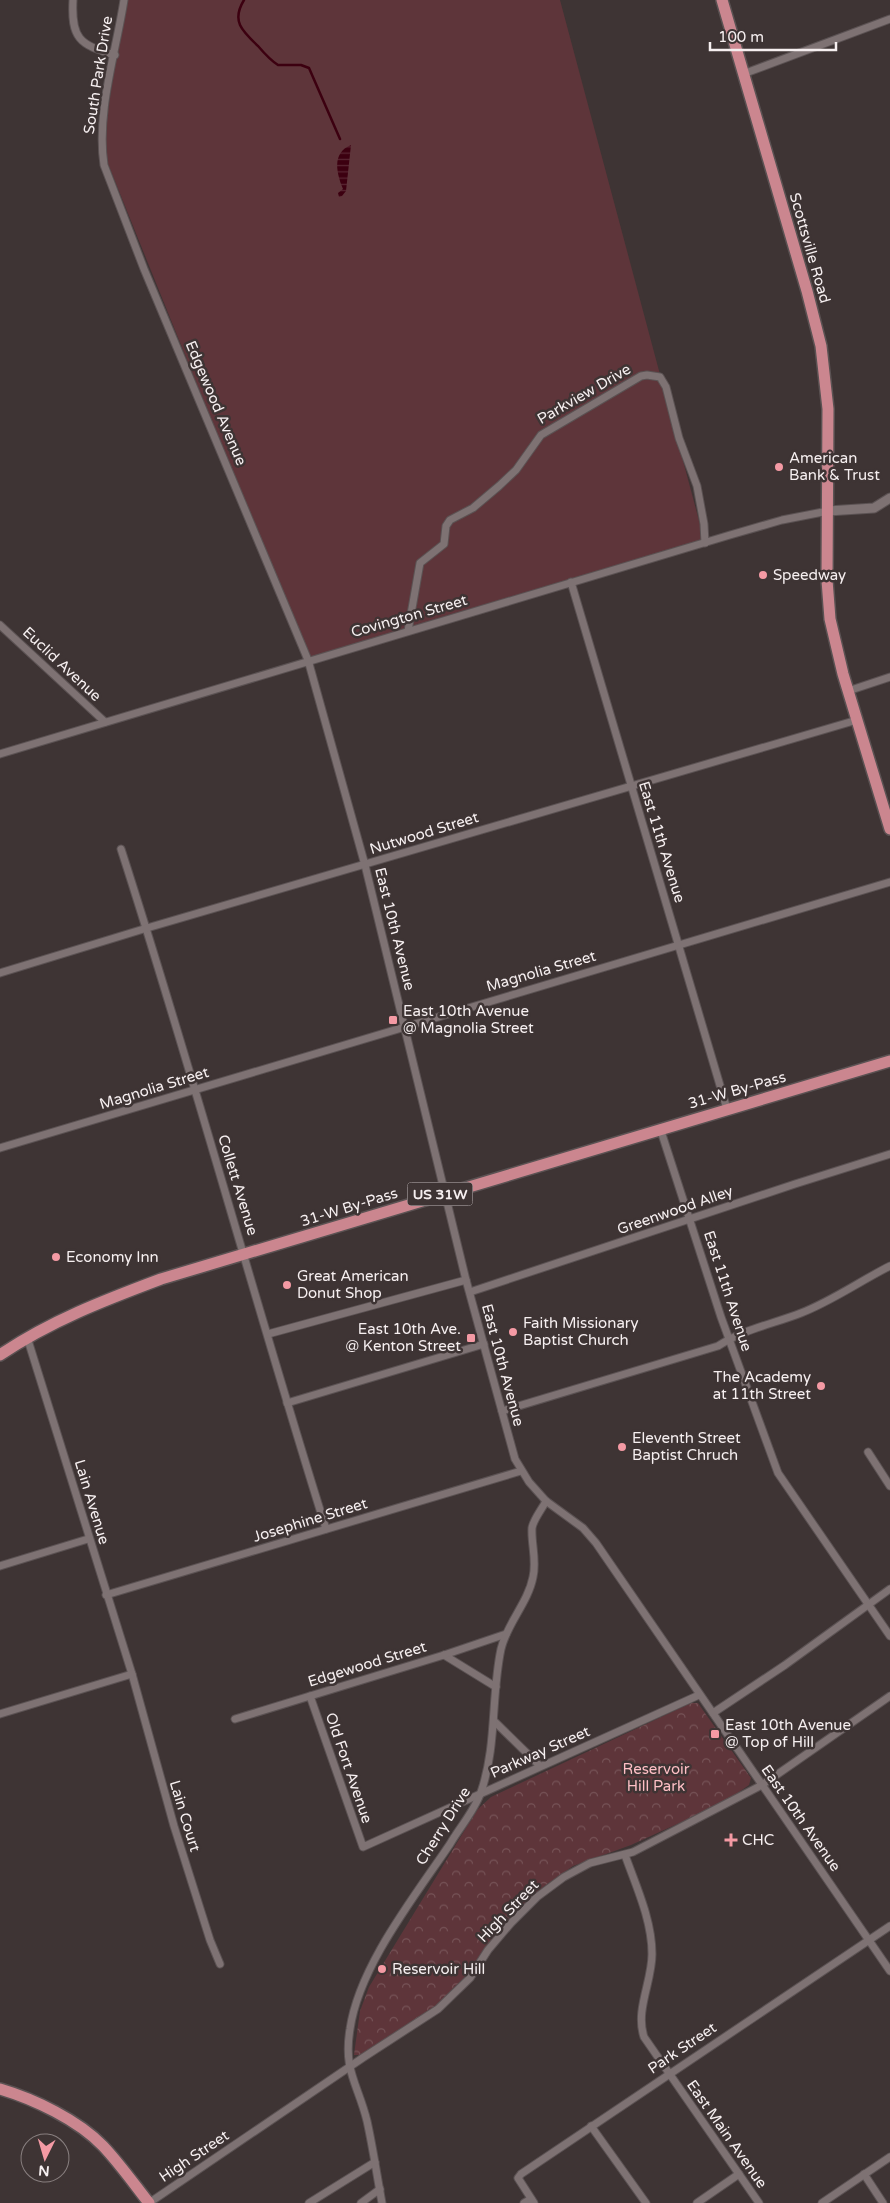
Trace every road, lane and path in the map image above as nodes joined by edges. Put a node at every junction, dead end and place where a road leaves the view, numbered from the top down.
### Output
1 (74, 0) edge
2 (124, 0) edge
3 (722, 0) edge
4 (890, 19) edge
5 (115, 55) junction
6 (744, 74) junction
7 (102, 155) joint
8 (890, 498) edge
9 (828, 511) junction
10 (704, 543) junction
11 (571, 582) junction
12 (0, 625) edge
13 (408, 631) junction
14 (308, 660) junction
15 (890, 678) edge
16 (848, 691) junction
17 (857, 720) junction
18 (105, 722) junction
19 (0, 754) edge
20 (630, 786) junction
21 (890, 829) edge
22 (121, 849) dead end
23 (365, 865) junction
24 (890, 882) edge
25 (147, 928) junction
26 (678, 945) junction
27 (0, 973) edge
28 (405, 1026) junction
29 (890, 1061) edge
30 (195, 1090) junction
31 (726, 1109) junction
32 (660, 1128) junction
33 (0, 1148) edge
34 (890, 1154) edge
35 (445, 1193) junction
36 (690, 1220) junction
37 (244, 1254) junction
38 (890, 1266) edge
39 (466, 1280) junction
40 (470, 1292) junction
41 (268, 1334) junction
42 (27, 1337) junction
43 (729, 1339) junction
44 (484, 1344) junction
45 (0, 1355) edge
46 (287, 1403) junction
47 (502, 1411) junction
48 (868, 1452) dead end
49 (521, 1471) junction
50 (890, 1486) edge
51 (546, 1501) junction
52 (326, 1529) junction
53 (88, 1539) junction
54 (0, 1566) edge
55 (890, 1589) edge
56 (106, 1595) junction
57 (868, 1604) junction
58 (506, 1634) junction
59 (890, 1636) edge
60 (444, 1655) junction
61 (132, 1674) junction
62 (496, 1687) junction
63 (699, 1695) junction
64 (310, 1696) junction
65 (890, 1696) edge
66 (0, 1714) edge
67 (713, 1714) junction
68 (235, 1719) dead end
69 (494, 1721) junction
70 (540, 1766) junction
71 (762, 1785) junction
72 (481, 1793) junction
73 (364, 1846) joint
74 (625, 1854) junction
75 (890, 1926) edge
76 (869, 1940) junction
77 (220, 1964) dead end
78 (890, 1971) edge
79 (349, 2067) junction
80 (669, 2074) junction
81 (0, 2089) edge
82 (591, 2126) junction
83 (890, 2157) edge
84 (375, 2162) junction
85 (739, 2174) junction
86 (864, 2174) junction
87 (380, 2189) junction
88 (530, 2202) edge
89 (149, 2203) edge
90 (309, 2203) edge
91 (361, 2203) edge
92 (382, 2203) edge
93 (646, 2203) edge
94 (697, 2203) edge
95 (759, 2203) edge
96 (822, 2203) edge
97 (883, 2203) edge

1 - 5 street
2 - 5 street, South Park Drive
3 - 6 main road, Scottsville Road
4 - 6 street
5 - 7 street, South Park Drive
6 - 9 main road, Scottsville Road
7 - 14 street, Edgewood Avenue
8 - 9 street
9 - 10 street, Covington Street
9 - 16 main road, Scottsville Road
10 - 11 street, Covington Street
10 - 13 street, Parkview Drive
11 - 13 street, Covington Street
11 - 20 street, East 11th Avenue
12 - 18 street, Euclid Avenue
13 - 14 street, Covington Street
14 - 18 street, Covington Street
14 - 23 street, East 10th Avenue
15 - 16 street
16 - 17 main road, Scottsville Road
17 - 20 street, Nutwood Street
17 - 21 main road, Scottsville Road
18 - 19 street, Covington Street
20 - 23 street, Nutwood Street
20 - 26 street, East 11th Avenue
22 - 25 street, Collett Avenue
23 - 25 street, Nutwood Street
23 - 28 street, East 10th Avenue
24 - 26 street, Magnolia Street
25 - 27 street, Nutwood Street
25 - 30 street, Collett Avenue
26 - 28 street, Magnolia Street
26 - 31 street, East 11th Avenue
28 - 30 street, Magnolia Street
28 - 35 street, East 10th Avenue
29 - 31 main road, 31-W By-Pass / US 31W
30 - 33 street, Magnolia Street
30 - 37 street, Collett Avenue
31 - 32 main road, 31-W By-Pass / US 31W
32 - 35 main road, 31-W By-Pass / US 31W
32 - 36 street, East 11th Avenue
34 - 36 street, Greenwood Alley
35 - 37 main road, 31-W By-Pass / US 31W
35 - 39 street, East 10th Avenue
36 - 40 street, Greenwood Alley
36 - 43 street, East 11th Avenue
37 - 41 street, Collett Avenue
37 - 42 main road, 31-W By-Pass / US 31W
38 - 43 street
39 - 40 street, East 10th Avenue
39 - 41 street
40 - 44 street, East 10th Avenue
41 - 46 street, Collett Avenue
42 - 45 main road, 31-W By-Pass / US 31W
42 - 53 street, Lain Avenue
43 - 47 street
43 - 57 street, East 11th Avenue
44 - 46 street
44 - 47 street, East 10th Avenue
46 - 52 street, Collett Avenue
47 - 49 street, East 10th Avenue
48 - 50 street
49 - 51 street, East 10th Avenue
49 - 52 street, Josephine Street
51 - 58 street, Cherry Drive
51 - 63 street, East 10th Avenue
52 - 56 street, Josephine Street
53 - 54 street
53 - 56 street, Lain Avenue
55 - 57 street
56 - 61 street, Lain Avenue
57 - 59 street, East 11th Avenue
57 - 67 street
58 - 60 street, Edgewood Street
58 - 62 street, Cherry Drive
60 - 62 street
60 - 64 street, Edgewood Street
61 - 66 street
61 - 77 street, Lain Court
62 - 69 street, Cherry Drive
63 - 67 street, East 10th Avenue
63 - 70 street, Parkway Street
64 - 68 street, Edgewood Street
64 - 73 street, Old Fort Avenue
65 - 71 street, High Street
67 - 71 street, East 10th Avenue
69 - 70 street
69 - 72 street, Cherry Drive
70 - 72 street, Parkway Street
71 - 74 street, High Street
71 - 76 street, East 10th Avenue
72 - 73 street, Parkway Street
72 - 79 street, Cherry Drive
74 - 79 street, High Street
74 - 80 street, East Main Avenue
75 - 76 street, Park Street
76 - 78 street, East 10th Avenue
76 - 80 street, Park Street
79 - 84 street, Cherry Drive
79 - 89 street, High Street
80 - 82 street, Park Street
80 - 85 street, East Main Avenue
81 - 89 main road
82 - 88 street, Park Street
82 - 93 street
83 - 86 street
84 - 87 street, Cherry Drive
84 - 90 street
85 - 94 street
85 - 95 street, East Main Avenue
86 - 96 street
86 - 97 street
87 - 91 street
87 - 92 street, Cherry Drive

